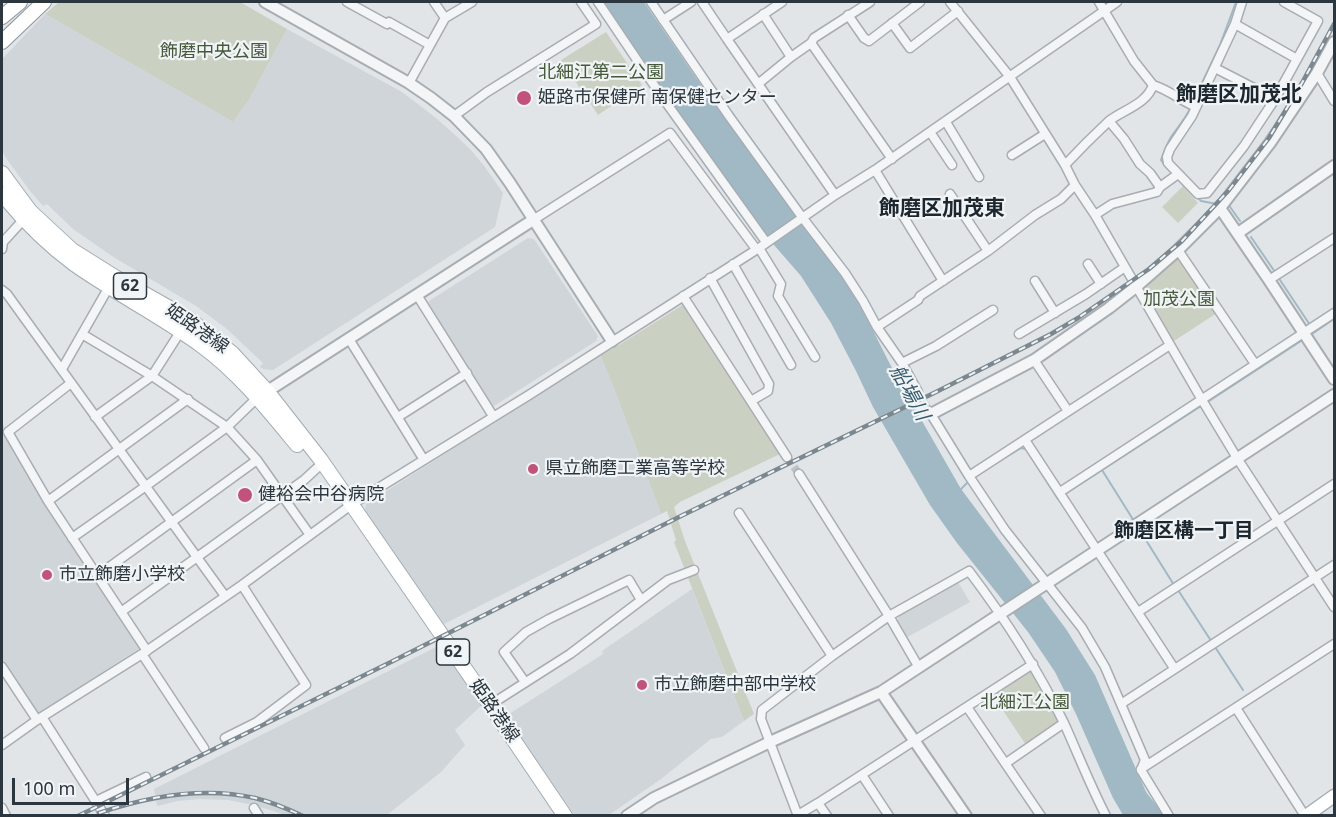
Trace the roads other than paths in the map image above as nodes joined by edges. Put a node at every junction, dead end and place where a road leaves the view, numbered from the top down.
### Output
1 (20, 2) edge
2 (44, 2) edge
3 (265, 2) edge
4 (347, 2) edge
5 (434, 2) edge
6 (472, 2) edge
7 (581, 2) edge
8 (598, 2) edge
9 (651, 2) edge
10 (692, 2) edge
11 (702, 2) edge
12 (782, 2) edge
13 (870, 2) edge
14 (920, 2) edge
15 (950, 2) edge
16 (1099, 2) edge
17 (1117, 2) edge
18 (1242, 2) edge
19 (1284, 2) edge
20 (958, 11) junction
21 (1104, 11) junction
22 (763, 14) junction
23 (848, 15) junction
24 (2, 17) edge
25 (445, 18) junction
26 (663, 20) junction
27 (892, 23) junction
28 (1235, 24) junction
29 (727, 39) junction
30 (2, 42) edge
31 (1335, 42) edge
32 (811, 43) junction
33 (430, 45) junction
34 (790, 57) junction
35 (1298, 59) junction
36 (1211, 71) junction
37 (1317, 73) junction
38 (1010, 77) junction
39 (409, 83) junction
40 (758, 84) junction
41 (1153, 85) junction
42 (1275, 99) junction
43 (1335, 101) edge
44 (1193, 106) junction
45 (453, 116) junction
46 (1109, 121) junction
47 (946, 122) junction
48 (930, 132) junction
49 (1046, 134) junction
50 (1012, 155) dead end
51 (892, 159) junction
52 (952, 165) dead end
53 (1065, 165) junction
54 (1335, 166) edge
55 (875, 170) junction
56 (2, 173) edge
57 (1178, 174) junction
58 (979, 177) dead end
59 (1075, 185) junction
60 (1160, 187) junction
61 (2, 194) edge
62 (950, 194) dead end
63 (835, 195) junction
64 (1220, 208) junction
65 (1095, 215) junction
66 (802, 217) junction
67 (24, 219) junction
68 (533, 220) junction
69 (1238, 233) junction
70 (1335, 238) edge
71 (760, 246) junction
72 (2, 249) edge
73 (1178, 250) junction
74 (988, 251) junction
75 (733, 264) junction
76 (1088, 264) dead end
77 (1125, 267) junction
78 (710, 278) junction
79 (943, 280) junction
80 (1269, 280) junction
81 (1035, 281) dead end
82 (112, 282) junction
83 (1101, 284) junction
84 (1137, 286) junction
85 (2, 290) edge
86 (417, 295) junction
87 (683, 296) junction
88 (993, 310) dead end
89 (1055, 313) junction
90 (1335, 313) edge
91 (189, 319) junction
92 (877, 327) junction
93 (180, 331) junction
94 (1304, 333) junction
95 (82, 334) junction
96 (1019, 334) dead end
97 (349, 339) junction
98 (612, 341) junction
99 (1170, 345) junction
100 (815, 357) dead end
101 (1034, 360) junction
102 (902, 363) junction
103 (1256, 363) junction
104 (791, 365) dead end
105 (62, 369) junction
106 (467, 373) junction
107 (152, 376) junction
108 (1335, 379) edge
109 (71, 383) junction
110 (918, 392) tunnel mouth
111 (262, 394) junction
112 (1335, 395) edge
113 (188, 399) junction
114 (1202, 400) junction
115 (751, 401) junction
116 (1068, 411) junction
117 (930, 412) joint
118 (95, 417) junction
119 (398, 417) junction
120 (493, 417) junction
121 (227, 427) junction
122 (1025, 440) junction
123 (120, 450) junction
124 (787, 457) tunnel mouth
125 (1237, 458) junction
126 (257, 460) junction
127 (424, 460) junction
128 (317, 468) junction
129 (799, 474) tunnel mouth
130 (969, 476) junction
131 (1335, 484) edge
132 (146, 486) junction
133 (340, 489) junction
134 (1060, 492) junction
135 (283, 495) junction
136 (48, 501) junction
137 (351, 505) junction
138 (739, 513) dead end
139 (1278, 520) junction
140 (171, 522) junction
141 (310, 535) junction
142 (72, 538) junction
143 (1096, 550) junction
144 (197, 557) junction
145 (1335, 565) edge
146 (694, 570) dead end
147 (97, 576) junction
148 (1315, 578) junction
149 (1047, 583) junction
150 (242, 585) junction
151 (225, 596) junction
152 (641, 600) junction
153 (1335, 607) edge
154 (121, 612) junction
155 (1138, 612) junction
156 (1001, 613) junction
157 (889, 616) junction
158 (1335, 644) edge
159 (144, 653) junction
160 (832, 656) junction
161 (1033, 664) junction
162 (918, 666) junction
163 (2, 667) edge
164 (1174, 668) junction
165 (525, 682) junction
166 (881, 692) junction
167 (1122, 704) junction
168 (490, 705) junction
169 (967, 706) junction
170 (1236, 708) junction
171 (39, 718) junction
172 (1064, 723) junction
173 (225, 738) dead end
174 (915, 741) junction
175 (770, 742) junction
176 (2, 745) edge
177 (204, 748) dead end
178 (1006, 763) junction
179 (1141, 770) junction
180 (862, 776) junction
181 (146, 777) dead end
182 (1335, 796) edge
183 (96, 801) junction
184 (818, 803) junction
185 (2, 808) edge
186 (798, 815) edge
187 (6, 816) edge
188 (105, 816) edge
189 (565, 816) edge
190 (627, 816) edge
191 (827, 816) edge
192 (889, 816) edge
193 (966, 816) edge
194 (1041, 816) edge
195 (1106, 816) edge
196 (1169, 816) edge
197 (1305, 816) edge

1 - 24 main road
2 - 30 main road
3 - 39 street
4 - 33 street
5 - 25 street
6 - 25 street
7 - 45 street
8 - 71 street
9 - 26 street
10 - 26 street
11 - 29 street
12 - 22 street
13 - 23 street
14 - 27 street
15 - 20 street
16 - 21 street
17 - 21 street
18 - 28 street
19 - 35 street
20 - 27 street
20 - 38 street
21 - 38 street
21 - 41 street
22 - 29 street
22 - 34 street
23 - 27 street
23 - 32 street
25 - 33 street
26 - 66 street
28 - 35 street
28 - 36 street
29 - 40 street
31 - 37 street
32 - 34 street
32 - 51 street
33 - 39 street
34 - 40 street
35 - 42 street
36 - 42 street
36 - 44 street
37 - 43 street
37 - 64 street
38 - 47 street
38 - 49 street
39 - 45 street
40 - 63 street
41 - 44 street
41 - 46 street
42 - 57 street
44 - 57 street
45 - 68 street
46 - 53 street
46 - 60 street
47 - 48 street
47 - 58 street
48 - 51 street
48 - 52 street
49 - 50 street
49 - 53 street
51 - 55 street
53 - 59 street
54 - 69 street
55 - 63 street
55 - 79 street
56 - 82 main road, 姫路港線 / 62
57 - 60 street
59 - 65 street
59 - 74 street
60 - 65 street
61 - 67 main road, 姫路港線 / 62
62 - 74 street
63 - 66 street
64 - 69 street
64 - 73 street
65 - 77 street
66 - 71 street
66 - 92 street
67 - 72 street
67 - 82 main road, 姫路港線 / 62
68 - 71 street
68 - 86 street
68 - 98 street
69 - 80 street
70 - 80 street
71 - 75 street
71 - 100 street
73 - 84 street
73 - 103 street
74 - 79 street
75 - 78 street
75 - 104 street
76 - 83 street
77 - 83 street
77 - 84 street
78 - 87 street
78 - 115 street
79 - 92 street
80 - 94 street
81 - 89 street
82 - 91 main road, 姫路港線 / 62
82 - 93 main road, 姫路港線 / 62
82 - 95 street
83 - 89 street
84 - 99 street
84 - 101 street
85 - 105 street
86 - 97 street
86 - 106 street
87 - 98 street
87 - 115 street
88 - 102 street
89 - 96 street
90 - 94 street
91 - 93 street
91 - 111 main road, 姫路港線 / 62
92 - 102 street
93 - 107 street
93 - 111 main road, 姫路港線 / 62
94 - 103 street
94 - 108 street
95 - 105 street
95 - 107 street
97 - 111 street
97 - 119 street
98 - 120 street
99 - 114 street
99 - 116 street
101 - 116 street
101 - 117 street
102 - 110 street
103 - 114 street
105 - 109 street
106 - 119 street
106 - 120 street
107 - 113 street
107 - 118 street
109 - 118 street
109 - 136 street
111 - 121 street
111 - 128 main road, 姫路港線 / 62
111 - 133 main road, 姫路港線 / 62
112 - 125 street
113 - 121 street
113 - 123 street
114 - 125 street
114 - 134 street
115 - 124 street
116 - 122 street
117 - 130 street
118 - 123 street
119 - 127 street
120 - 127 street
121 - 126 street
121 - 132 street
122 - 130 street
122 - 134 street
123 - 132 street
123 - 136 street
125 - 139 street
125 - 143 street
126 - 135 street
126 - 140 street
127 - 137 street
128 - 133 main road, 姫路港線 / 62
128 - 135 street
129 - 157 street
130 - 149 street
131 - 139 street
132 - 140 street
132 - 142 street
133 - 137 main road, 姫路港線 / 62
134 - 143 street
135 - 141 street
135 - 144 street
136 - 142 street
137 - 141 street
137 - 168 main road, 姫路港線 / 62
138 - 160 street
139 - 148 street
139 - 155 street
140 - 144 street
140 - 147 street
141 - 150 street
142 - 147 street
143 - 149 street
143 - 155 street
144 - 151 street
144 - 154 street
145 - 148 street
146 - 152 street
147 - 154 street
148 - 153 street
148 - 164 street
149 - 156 street
149 - 167 street
150 - 151 street
150 - 173 street
151 - 159 street
152 - 165 street
152 - 165 street
154 - 159 street
155 - 164 street
156 - 157 street
156 - 161 street
156 - 162 street
157 - 160 street
157 - 162 street
158 - 170 street
159 - 171 street
159 - 177 street
160 - 175 street
161 - 169 street
161 - 172 street
162 - 166 street
163 - 171 street
164 - 167 street
165 - 168 street
166 - 174 street
166 - 175 street
167 - 179 street
168 - 189 main road, 姫路港線 / 62
169 - 174 street
169 - 178 street
170 - 179 street
170 - 197 street
171 - 176 street
171 - 183 street
172 - 178 street
172 - 195 street
174 - 180 street
174 - 193 street
175 - 186 street
175 - 190 street
178 - 194 street
179 - 196 street
180 - 184 street
180 - 192 street
181 - 183 street
182 - 197 main road
183 - 188 street
184 - 186 street
184 - 191 street
185 - 187 street

